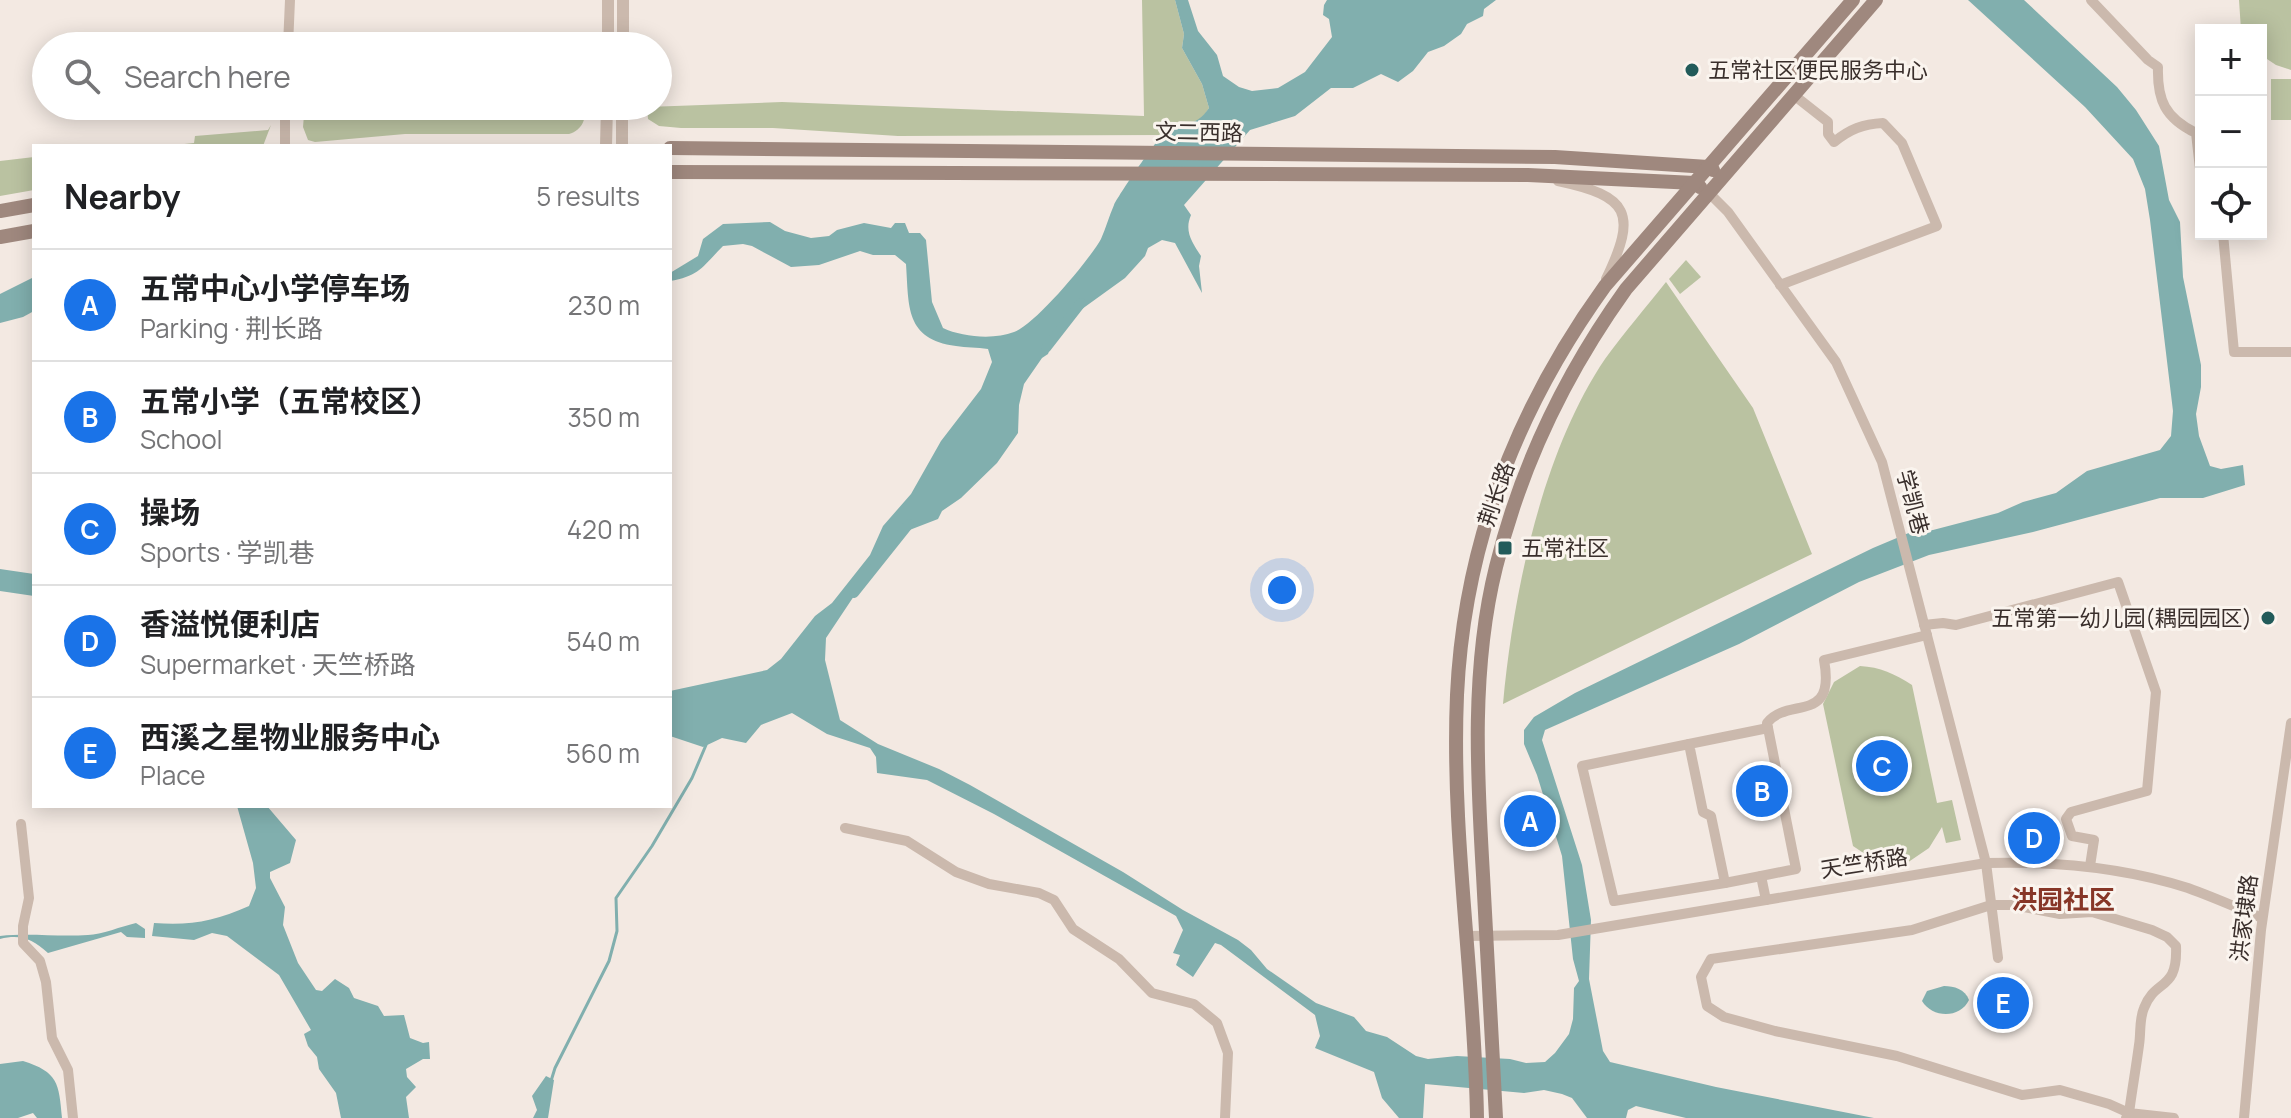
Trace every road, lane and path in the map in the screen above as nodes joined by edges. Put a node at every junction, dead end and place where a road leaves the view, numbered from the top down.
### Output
1 (290, 0) edge
2 (608, 0) edge
3 (623, 0) edge
4 (1853, 0) edge
5 (1876, 0) edge
6 (2091, 0) edge
7 (289, 32) edge
8 (608, 32) edge
9 (623, 32) edge
10 (1795, 96) junction
11 (285, 120) edge
12 (607, 120) edge
13 (622, 120) edge
14 (285, 144) edge
15 (606, 144) edge
16 (622, 144) edge
17 (672, 148) edge
18 (1708, 167) junction
19 (2200, 168) edge
20 (672, 172) edge
21 (1528, 175) junction
22 (1722, 178) junction
23 (1695, 183) junction
24 (1709, 193) junction
25 (32, 205) edge
26 (0, 211) edge
27 (32, 231) edge
28 (0, 237) edge
29 (2224, 240) edge
30 (1780, 285) junction
31 (1599, 294) junction
32 (2291, 352) edge
33 (1926, 630) junction
34 (2291, 723) edge
35 (1768, 728) junction
36 (1689, 744) junction
37 (21, 824) dead end
38 (845, 828) dead end
39 (1986, 863) junction
40 (2090, 866) junction
41 (1761, 876) junction
42 (1725, 883) junction
43 (1766, 900) junction
44 (1991, 905) junction
45 (2262, 918) junction
46 (1486, 935) junction
47 (1466, 936) junction
48 (1998, 958) dead end
49 (2127, 1115) edge
50 (73, 1118) edge
51 (1225, 1118) edge
52 (1477, 1118) edge
53 (1496, 1118) edge
54 (2174, 1118) edge
55 (2244, 1118) edge

1 - 7 street
2 - 8 street
3 - 9 street
4 - 18 main road, 荆长路
5 - 10 main road, 荆长路
6 - 19 street
10 - 22 main road, 荆长路
10 - 30 street
11 - 14 street
12 - 15 street
13 - 16 street
17 - 18 main road, 文二西路
18 - 22 main road
18 - 23 main road, 荆长路
20 - 21 main road, 文二西路
21 - 23 main road, 文二西路
21 - 31 street
22 - 24 main road, 荆长路
23 - 24 main road
23 - 31 main road, 荆长路
24 - 30 street, 学凯巷
24 - 46 main road, 荆长路
25 - 26 main road
27 - 28 main road
29 - 32 street
30 - 33 street, 学凯巷
31 - 47 main road, 荆长路
33 - 35 street
33 - 39 street, 学凯巷
33 - 40 street
34 - 45 street, 洪家埭路
35 - 36 street
35 - 41 street
36 - 42 street
36 - 42 street
37 - 50 street
38 - 51 street
39 - 40 street, 天竺桥路
39 - 43 street, 天竺桥路
39 - 44 street, 学凯巷
40 - 45 street, 天竺桥路
41 - 42 street
41 - 43 street
43 - 46 street, 天竺桥路
44 - 48 street, 学凯巷
44 - 49 street
44 - 49 street
45 - 55 street, 洪家埭路
46 - 47 street, 天竺桥路
46 - 53 main road, 荆长路
47 - 52 main road, 荆长路
49 - 54 street

